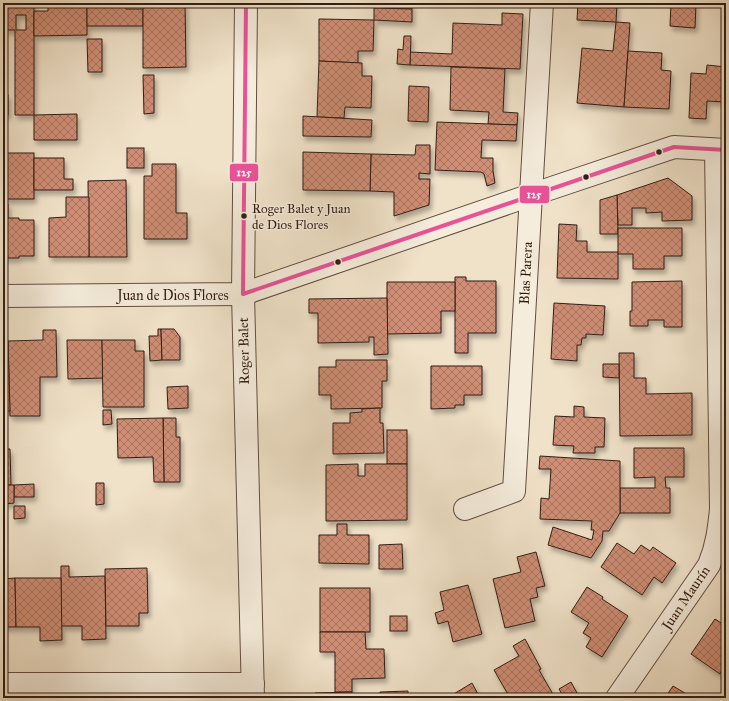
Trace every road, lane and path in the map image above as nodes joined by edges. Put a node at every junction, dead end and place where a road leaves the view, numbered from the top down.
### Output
1 (246, 3) edge
2 (542, 3) edge
3 (721, 150) edge
4 (531, 195) junction
5 (243, 294) junction
6 (3, 296) edge
7 (465, 509) dead end
8 (723, 511) edge
9 (3, 684) edge
10 (253, 691) edge
11 (617, 698) edge

1 - 5 street, Roger Balet
2 - 4 street, Blas Parera
3 - 4 street, Juan de Dios Flores
3 - 8 street, Juan Maurín
4 - 5 street, Juan de Dios Flores
4 - 7 street, Blas Parera
5 - 6 street, Juan de Dios Flores
5 - 10 street, Roger Balet
8 - 11 street, Juan Maurín
9 - 10 street

